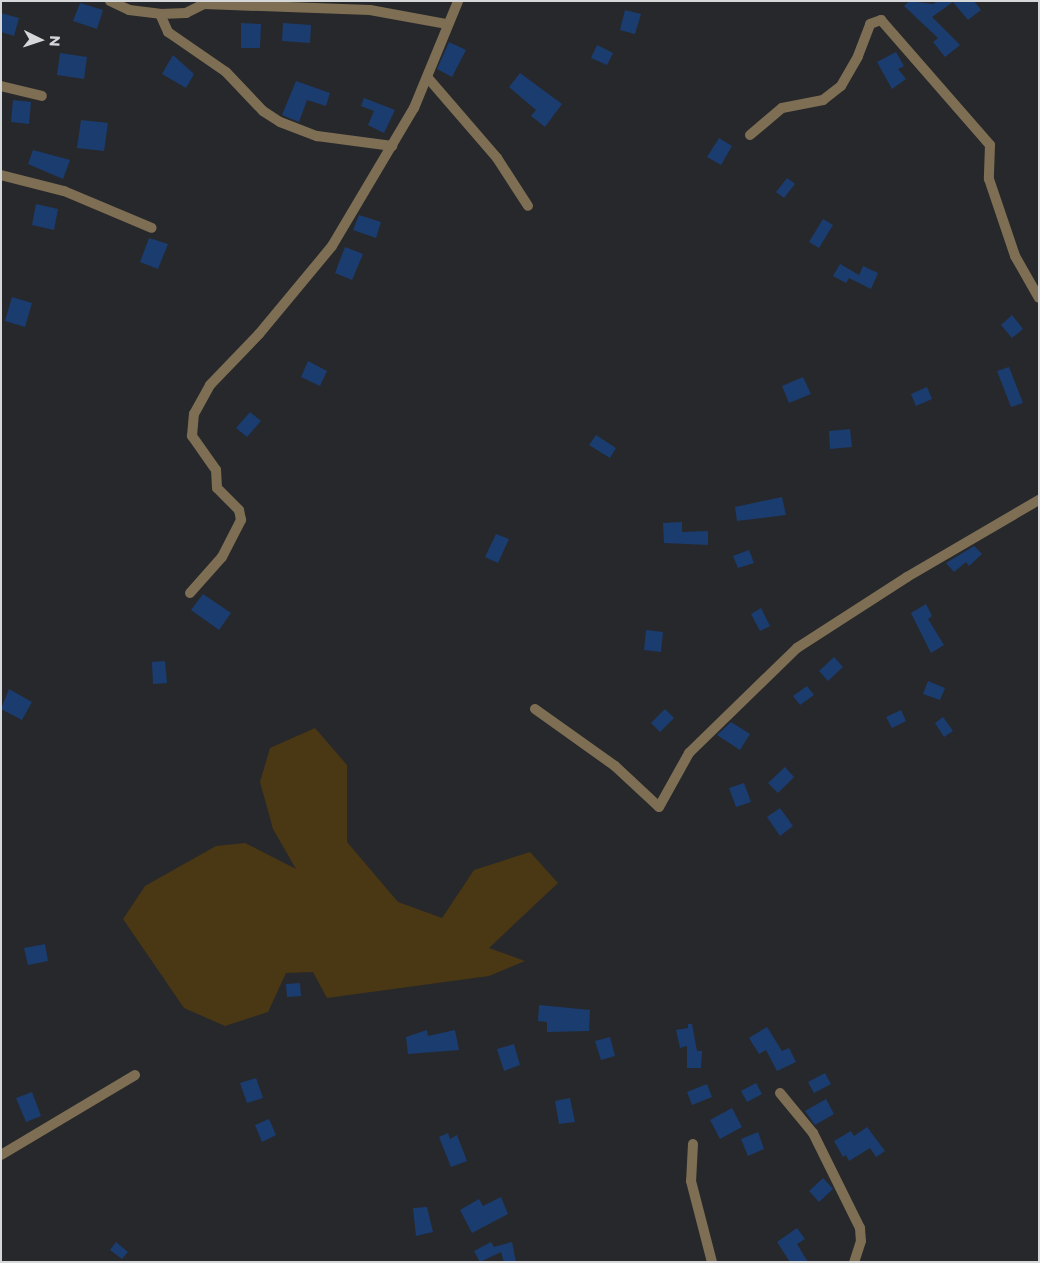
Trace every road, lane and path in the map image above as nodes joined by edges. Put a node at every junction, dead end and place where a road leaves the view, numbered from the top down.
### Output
1 (110, 1) edge
2 (458, 1) edge
3 (202, 3) edge
4 (332, 5) edge
5 (160, 14) junction
6 (446, 24) junction
7 (428, 78) junction
8 (1, 86) edge
9 (42, 96) dead end
10 (750, 136) dead end
11 (392, 146) junction
12 (1, 175) edge
13 (528, 206) dead end
14 (152, 228) dead end
15 (1039, 298) edge
16 (1039, 500) edge
17 (190, 593) dead end
18 (535, 709) dead end
19 (135, 1075) dead end
20 (780, 1092) dead end
21 (693, 1144) dead end
22 (1, 1155) edge
23 (712, 1262) edge
24 (854, 1262) edge

1 - 5 street
2 - 6 street
3 - 4 street
3 - 5 street
4 - 6 street
5 - 11 street
6 - 7 street
7 - 11 street
7 - 13 street
8 - 9 street
10 - 15 street
11 - 17 street
12 - 14 street
16 - 18 street
19 - 22 street
20 - 24 street
21 - 23 street

